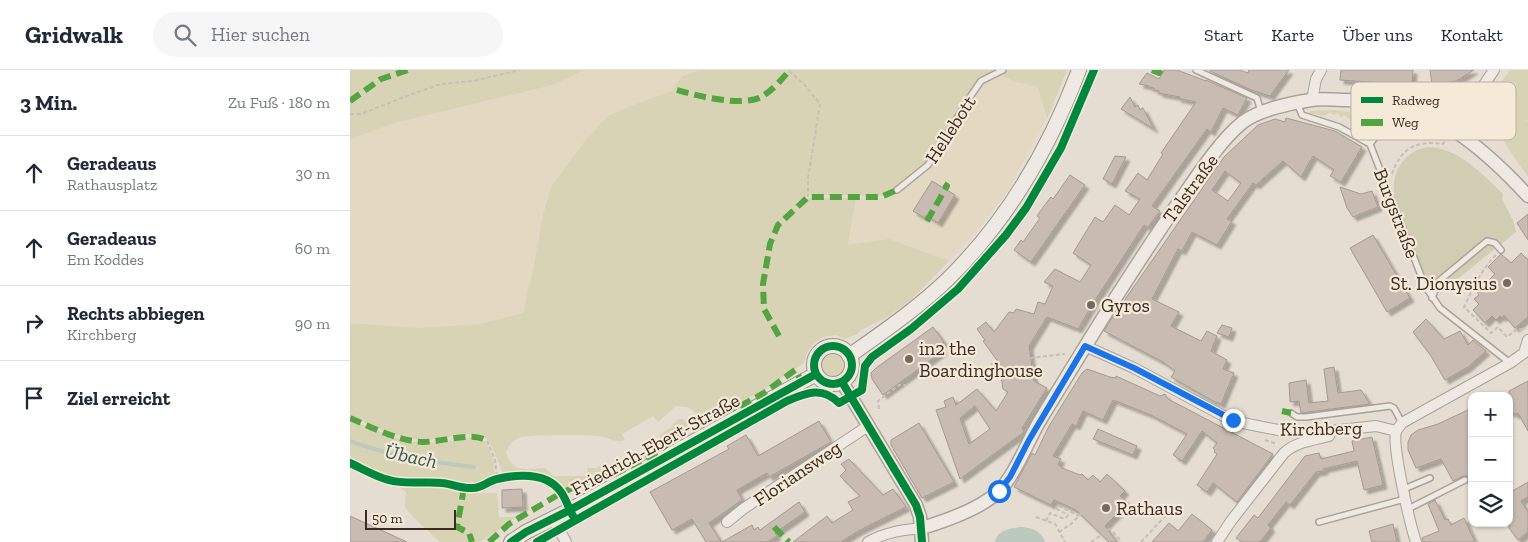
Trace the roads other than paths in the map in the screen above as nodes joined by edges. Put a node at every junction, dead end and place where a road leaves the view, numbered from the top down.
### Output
1 (1003, 70) edge
2 (1079, 70) edge
3 (1196, 70) edge
4 (1321, 70) edge
5 (1494, 70) edge
6 (1486, 82) edge
7 (1312, 100) junction
8 (1351, 100) edge
9 (1297, 103) junction
10 (1262, 113) junction
11 (1351, 134) edge
12 (1363, 140) edge
13 (1373, 140) edge
14 (1467, 140) edge
15 (1370, 144) junction
16 (898, 190) dead end
17 (1528, 196) edge
18 (1501, 250) road end
19 (1432, 298) junction
20 (1528, 340) edge
21 (1085, 346) junction
22 (1526, 353) edge
23 (849, 356) junction
24 (1510, 363) junction
25 (816, 374) junction
26 (842, 382) junction
27 (1291, 413) dead end
28 (868, 426) junction
29 (1399, 427) junction
30 (1330, 431) junction
31 (1430, 478) dead end
32 (1465, 480) dead end
33 (1406, 499) junction
34 (553, 519) junction
35 (727, 522) dead end
36 (1319, 522) dead end
37 (922, 528) junction
38 (511, 542) edge
39 (566, 542) edge
40 (868, 542) edge
41 (922, 542) edge
42 (1217, 542) edge
43 (1416, 542) edge

1 - 16 lane, Hellebott
2 - 23 main road
3 - 10 lane
4 - 7 street
5 - 6 street
7 - 8 street
7 - 9 street, Talstraße
9 - 10 street, Talstraße
9 - 11 lane, Burgstraße
10 - 21 street, Talstraße
12 - 15 lane, Burgstraße
13 - 15 lane, Burgstraße
14 - 17 street
15 - 19 lane, Burgstraße
18 - 19 lane
19 - 24 lane, Burgstraße
20 - 22 street
21 - 30 street, Kirchberg
21 - 37 street, Talstraße
22 - 24 street
23 - 25 main road
23 - 26 main road
24 - 29 street
25 - 26 main road
25 - 34 main road, Friedrich-Ebert-Straße
26 - 28 street
27 - 29 lane, Kirchberg
28 - 35 street, Floriansweg
28 - 37 street
29 - 30 street, Kirchberg
29 - 33 street
30 - 42 street
31 - 33 lane
32 - 33 lane
33 - 36 lane
33 - 43 street
34 - 38 main road, Friedrich-Ebert-Straße
34 - 39 street
37 - 40 street
37 - 41 street

